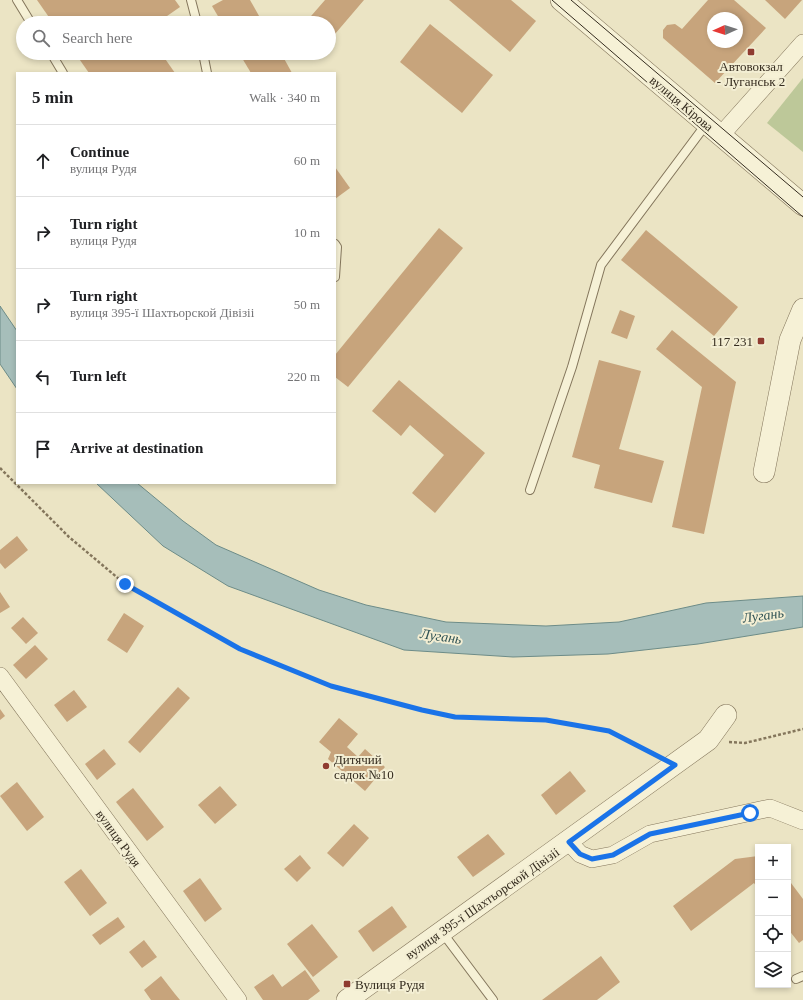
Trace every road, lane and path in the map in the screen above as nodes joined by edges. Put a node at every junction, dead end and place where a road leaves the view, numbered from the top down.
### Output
1 (17, 0) edge
2 (191, 0) edge
3 (561, 0) edge
4 (27, 16) edge
5 (195, 16) edge
6 (803, 43) edge
7 (55, 60) edge
8 (204, 60) edge
9 (62, 72) edge
10 (207, 72) edge
11 (713, 126) junction
12 (803, 205) edge
13 (336, 246) edge
14 (336, 262) edge
15 (803, 309) edge
16 (0, 468) edge
17 (764, 472) dead end
18 (530, 490) dead end
19 (0, 676) edge
20 (726, 715) dead end
21 (803, 729) edge
22 (708, 740) junction
23 (675, 765) junction
24 (803, 820) edge
25 (569, 842) junction
26 (442, 932) junction
27 (238, 1000) edge
28 (347, 1000) edge
29 (493, 1000) edge

1 - 4 lane
2 - 5 lane
3 - 11 street, вулиця Кірова
6 - 11 street
7 - 9 lane
8 - 10 lane
11 - 12 street, вулиця Кірова
11 - 18 lane
13 - 14 lane
15 - 17 street
16 - 23 path
19 - 27 street, вулиця Рудя
20 - 22 street, вулиця 395-ї Шахтьорской Дівізіі
21 - 22 path
22 - 23 street, вулиця 395-ї Шахтьорской Дівізіі
23 - 25 street, вулиця 395-ї Шахтьорской Дівізіі
24 - 25 street
25 - 26 street, вулиця 395-ї Шахтьорской Дівізіі
26 - 28 street, вулиця 395-ї Шахтьорской Дівізіі
26 - 29 lane

